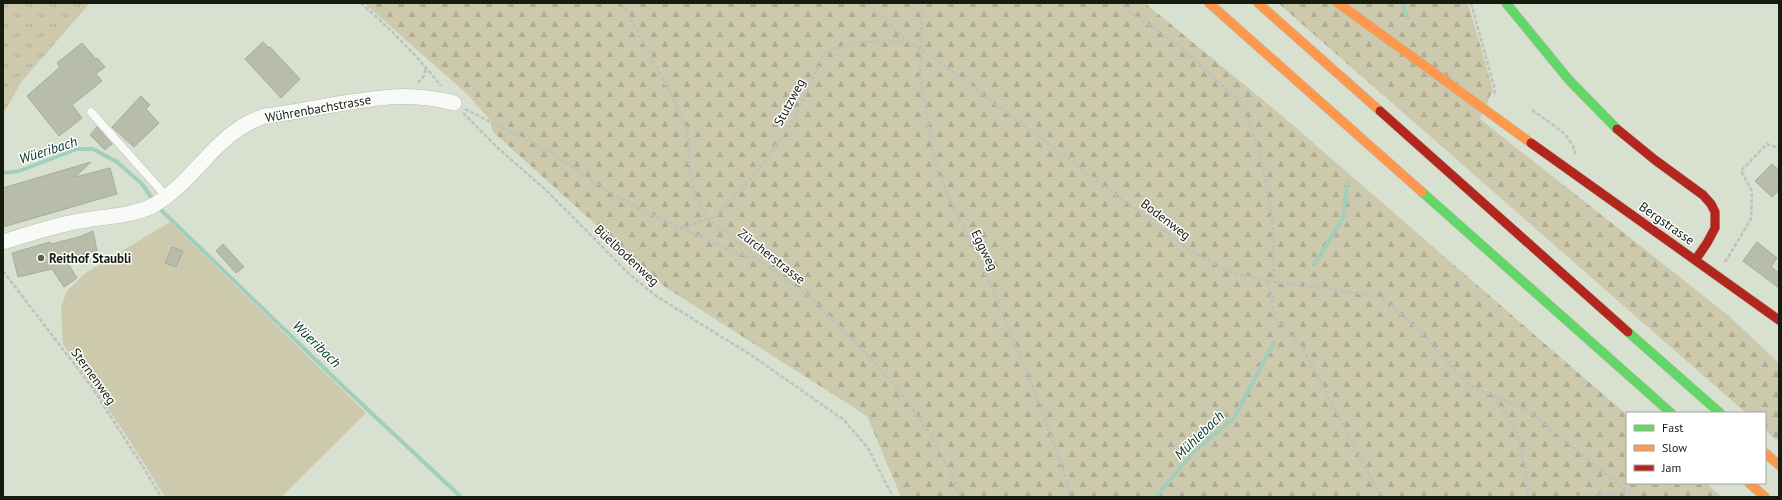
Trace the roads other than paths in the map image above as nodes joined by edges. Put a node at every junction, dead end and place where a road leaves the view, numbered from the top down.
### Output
1 (1209, 3) edge
2 (1258, 3) edge
3 (1338, 3) edge
4 (1506, 3) edge
5 (454, 103) road end
6 (91, 112) dead end
7 (166, 196) junction
8 (3, 242) edge
9 (1696, 259) junction
10 (1779, 320) edge
11 (1670, 412) edge
12 (1719, 412) edge
13 (1766, 454) edge
14 (1779, 465) edge
15 (1750, 484) edge
16 (1765, 497) edge

1 - 11 main road
2 - 12 main road
3 - 9 main road, Bergstrasse
4 - 9 main road, Bergstrasse
5 - 7 street, Wührenbachstrasse
6 - 7 lane
7 - 8 street, Wührenbachstrasse
9 - 10 main road
13 - 14 main road
15 - 16 main road

